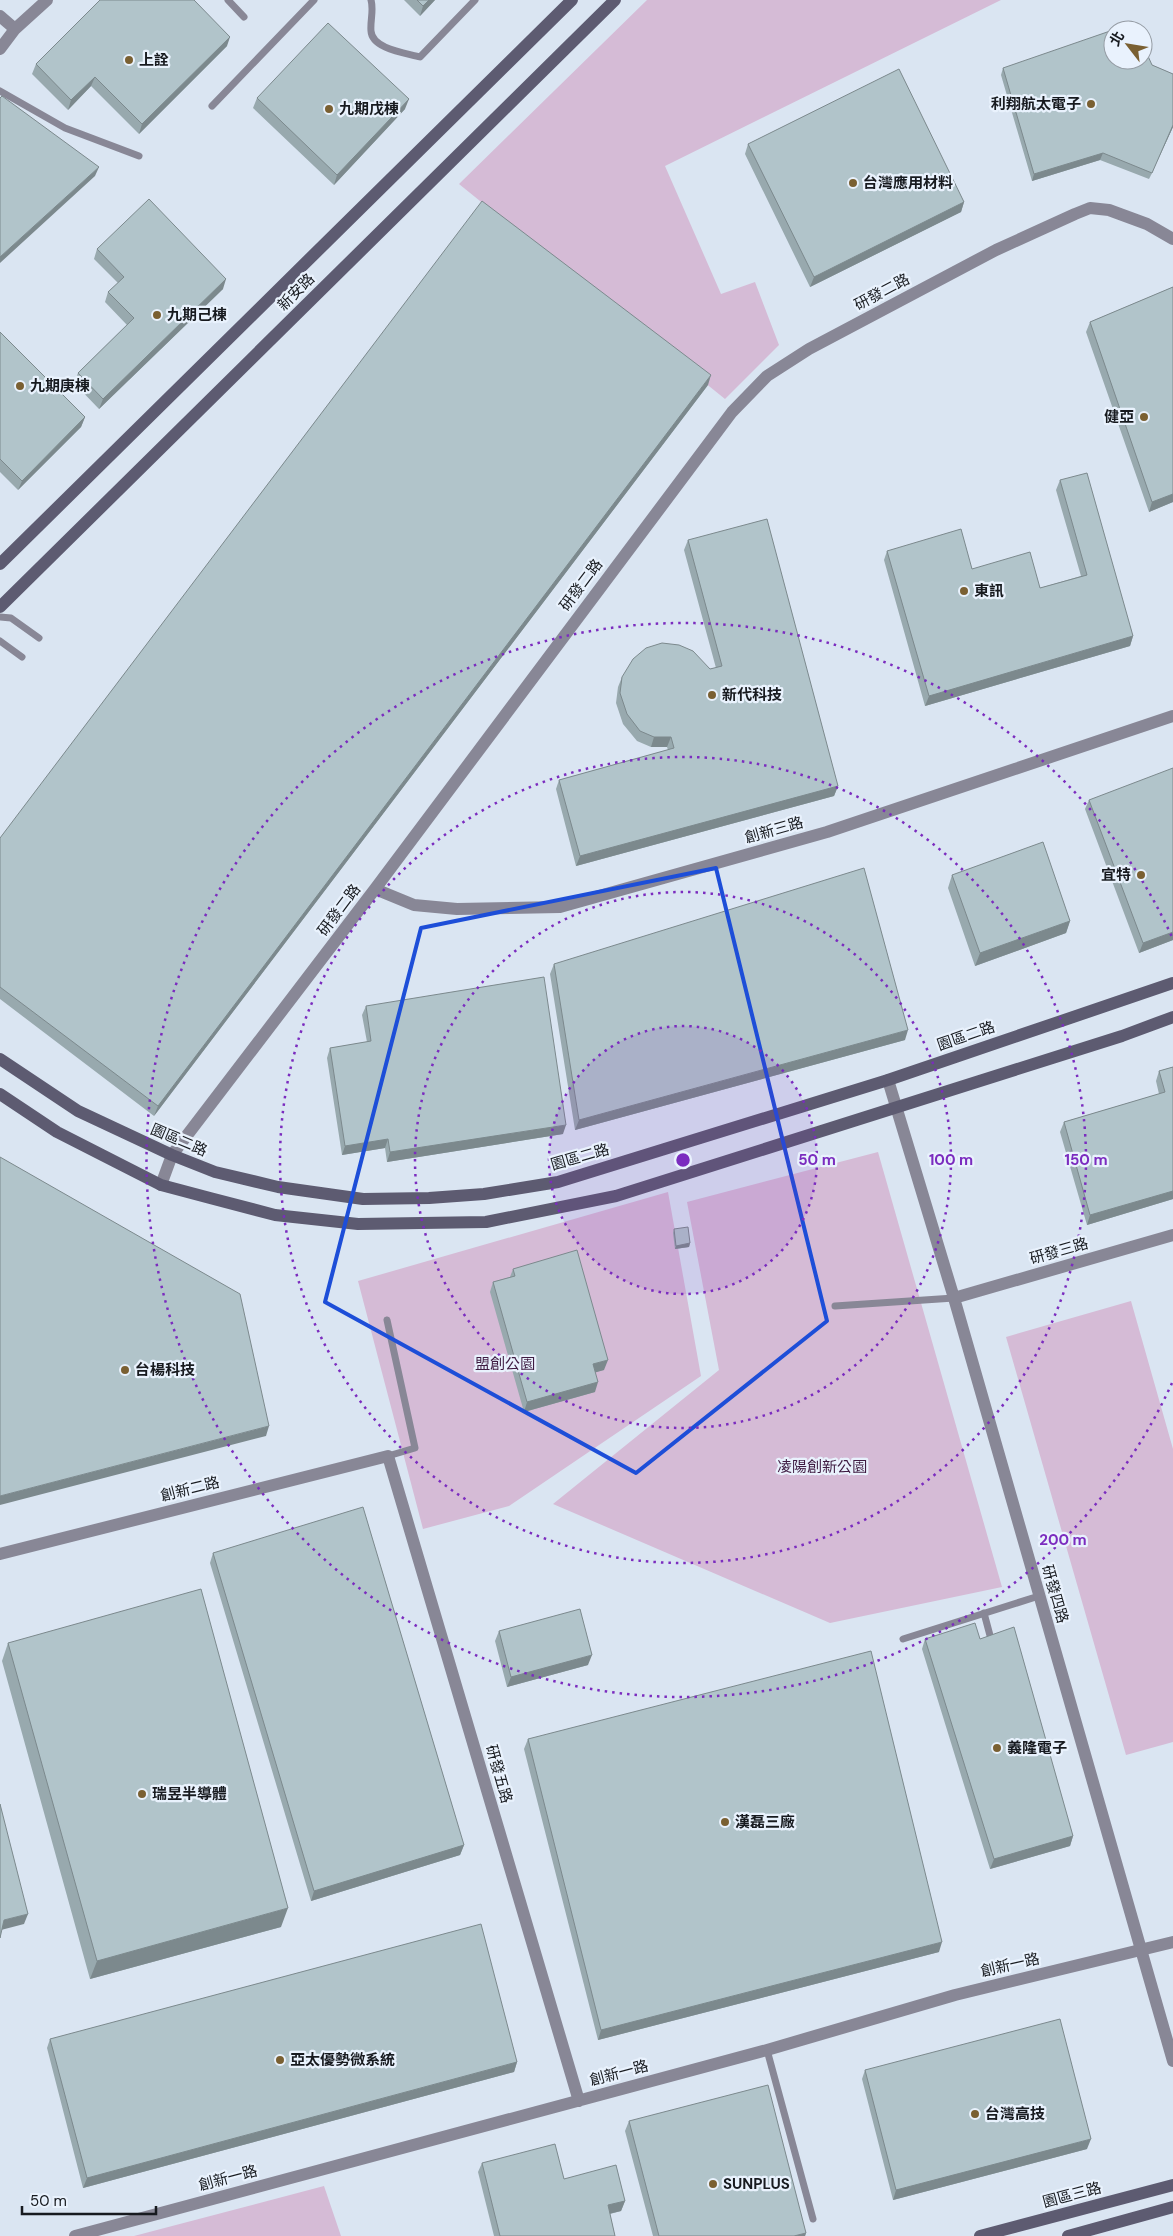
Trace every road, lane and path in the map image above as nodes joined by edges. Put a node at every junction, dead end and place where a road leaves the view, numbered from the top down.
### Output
1 (47, 0) edge
2 (228, 0) edge
3 (314, 0) edge
4 (371, 0) edge
5 (475, 0) edge
6 (572, 0) edge
7 (615, 0) edge
8 (0, 16) edge
9 (244, 17) dead end
10 (15, 29) junction
11 (0, 49) edge
12 (0, 91) edge
13 (212, 106) dead end
14 (140, 156) dead end
15 (1173, 239) edge
16 (0, 564) edge
17 (0, 607) edge
18 (0, 617) edge
19 (39, 638) dead end
20 (0, 641) edge
21 (22, 658) dead end
22 (1173, 716) edge
23 (375, 890) junction
24 (1173, 983) edge
25 (1173, 1017) edge
26 (0, 1059) edge
27 (888, 1080) junction
28 (0, 1094) edge
29 (896, 1106) junction
30 (172, 1155) junction
31 (161, 1185) junction
32 (1173, 1234) edge
33 (954, 1298) junction
34 (835, 1306) dead end
35 (387, 1320) dead end
36 (388, 1456) junction
37 (0, 1554) edge
38 (1039, 1596) junction
39 (984, 1613) junction
40 (903, 1638) dead end
41 (992, 1644) edge
42 (1173, 1942) edge
43 (1140, 1952) junction
44 (767, 2050) junction
45 (1173, 2061) edge
46 (579, 2101) junction
47 (1173, 2185) edge
48 (1173, 2207) edge
49 (813, 2219) dead end
50 (74, 2236) edge
51 (980, 2236) edge
52 (1068, 2236) edge

1 - 10 street
2 - 9 lane
3 - 13 lane
4 - 5 lane
6 - 16 street, 新安路
7 - 17 street, 新安路
8 - 10 street
10 - 11 street
12 - 14 lane
15 - 23 street, 研發二路
18 - 19 lane
20 - 21 lane
22 - 23 street, 創新三路
23 - 30 street, 研發二路
24 - 27 street, 園區二路
25 - 29 street
26 - 30 street, 園區二路
27 - 29 street, 研發四路
27 - 30 street, 園區二路
28 - 31 street
29 - 31 street
29 - 33 street, 研發四路
30 - 31 street, 研發二路
32 - 33 street, 研發三路
33 - 34 lane
33 - 38 street, 研發四路
35 - 36 lane
36 - 37 street, 創新二路
36 - 46 street, 研發五路
38 - 39 lane
38 - 43 street, 研發四路
39 - 40 lane
39 - 41 lane
42 - 43 street, 創新一路
43 - 44 street, 創新一路
43 - 45 street, 研發四路
44 - 46 street, 創新一路
44 - 49 lane
46 - 50 street, 創新一路
47 - 51 street, 園區三路
48 - 52 street

